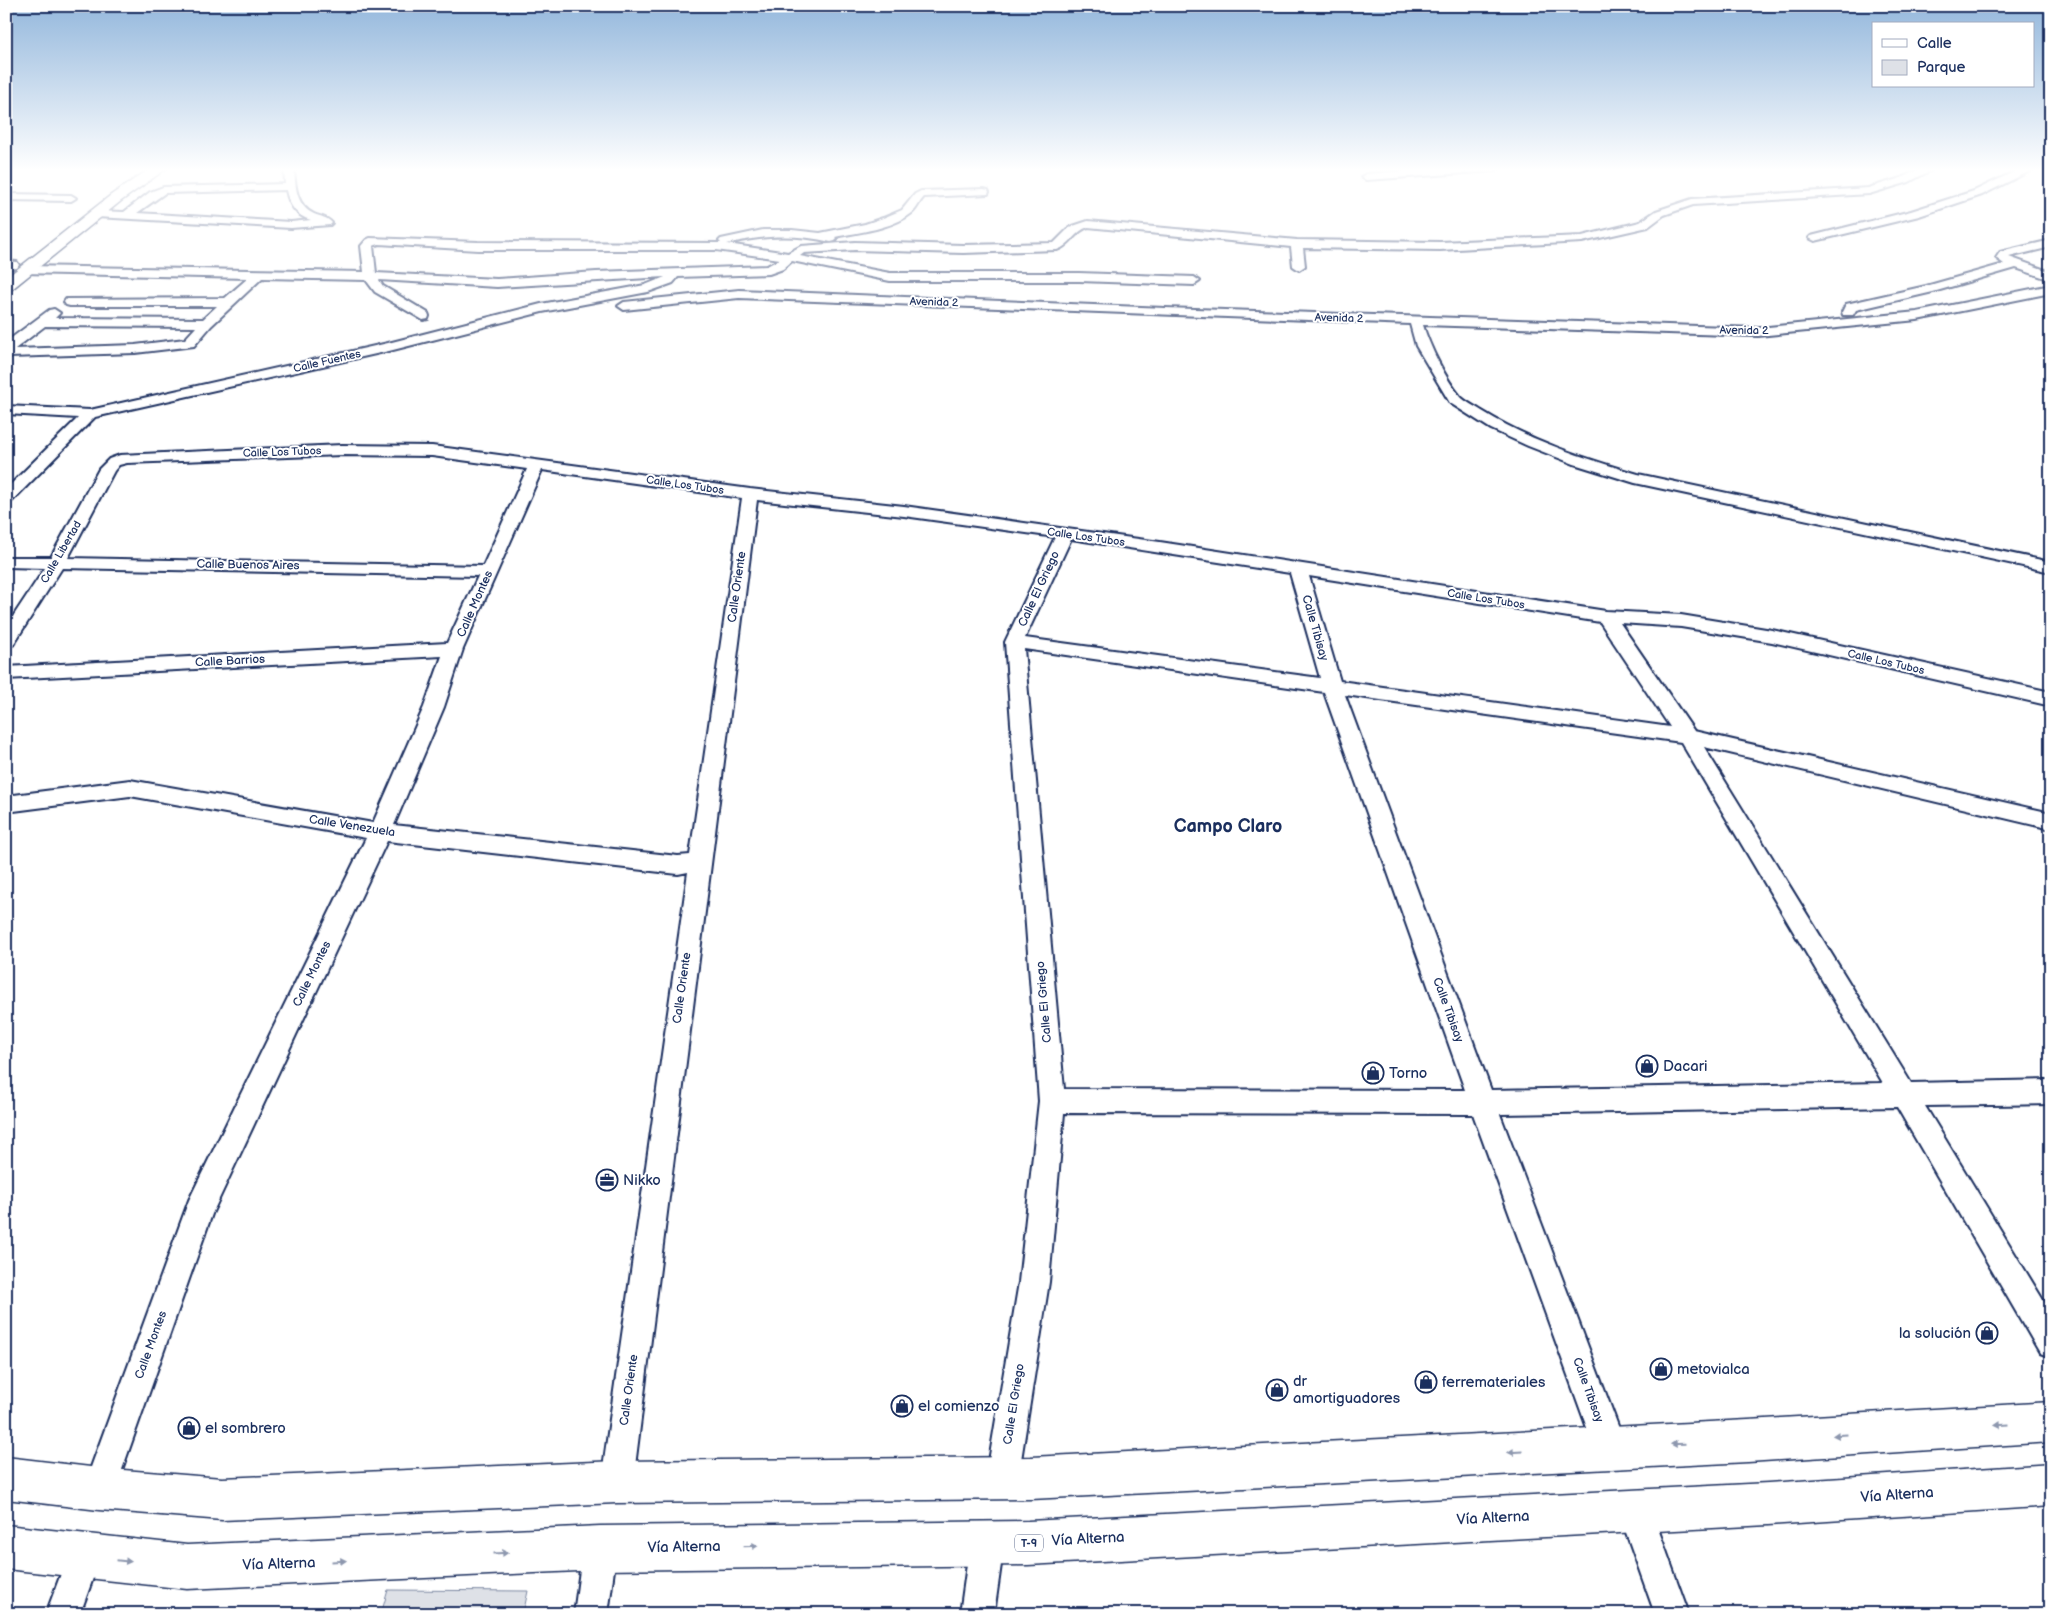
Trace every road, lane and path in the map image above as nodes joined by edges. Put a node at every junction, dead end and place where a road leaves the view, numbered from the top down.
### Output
1 (42, 244) edge
2 (50, 244) edge
3 (369, 244) edge
4 (430, 244) edge
5 (721, 244) edge
6 (847, 244) edge
7 (1059, 244) edge
8 (1293, 244) edge
9 (1297, 244) junction
10 (1489, 244) edge
11 (2049, 244) edge
12 (716, 246) junction
13 (855, 246) junction
14 (790, 258) junction
15 (2016, 264) junction
16 (1299, 266) dead end
17 (13, 267) edge
18 (108, 272) junction
19 (676, 272) junction
20 (258, 275) junction
21 (370, 276) junction
22 (2051, 276) edge
23 (1194, 281) dead end
24 (6, 286) edge
25 (2051, 289) edge
26 (70, 302) junction
27 (227, 302) junction
28 (624, 306) dead end
29 (1848, 312) dead end
30 (423, 316) dead end
31 (1415, 320) junction
32 (43, 322) junction
33 (206, 323) junction
34 (6, 350) edge
35 (6, 410) edge
36 (26, 412) junction
37 (90, 414) junction
38 (6, 416) edge
39 (114, 462) joint
40 (536, 464) junction
41 (750, 494) junction
42 (6, 498) edge
43 (1065, 534) junction
44 (6, 562) edge
45 (56, 564) junction
46 (2051, 567) edge
47 (1298, 569) junction
48 (489, 571) junction
49 (1606, 617) junction
50 (6, 641) edge
51 (1014, 642) junction
52 (454, 649) junction
53 (6, 673) edge
54 (1332, 686) junction
55 (2051, 699) edge
56 (1687, 736) junction
57 (6, 804) edge
58 (2051, 821) edge
59 (380, 832) junction
60 (699, 862) junction
61 (2051, 1092) edge
62 (1905, 1096) junction
63 (1052, 1101) junction
64 (1482, 1102) junction
65 (2051, 1342) edge
66 (2051, 1422) edge
67 (1610, 1447) junction
68 (6, 1478) edge
69 (1002, 1479) junction
70 (617, 1482) junction
71 (2051, 1485) edge
72 (99, 1489) junction
73 (1635, 1510) junction
74 (987, 1543) junction
75 (6, 1547) edge
76 (600, 1548) junction
77 (84, 1556) junction
78 (63, 1614) edge
79 (591, 1614) edge
80 (976, 1614) edge
81 (1672, 1614) edge

1 - 17 highway
2 - 17 highway
3 - 21 street
4 - 12 street
5 - 12 street
6 - 13 street
7 - 13 street
8 - 9 street
9 - 10 street
9 - 16 street
11 - 15 street
12 - 14 street
13 - 14 street
14 - 19 street
14 - 23 street
15 - 22 street
15 - 29 street
17 - 18 street
17 - 24 highway
18 - 20 street
18 - 26 street
19 - 21 street
19 - 37 street, Calle Fuentes
20 - 21 street
20 - 27 street
21 - 30 street
25 - 31 street, Avenida 2
26 - 27 street
26 - 32 street
27 - 33 street
28 - 31 street, Avenida 2
31 - 46 street
32 - 33 street
32 - 34 street
33 - 34 street
35 - 36 street
36 - 37 street, Calle Fuentes
36 - 38 street
37 - 42 street
39 - 40 street, Calle Los Tubos
39 - 45 street, Calle Libertad
40 - 41 street, Calle Los Tubos
40 - 48 street, Calle Montes
41 - 43 street, Calle Los Tubos
41 - 60 street, Calle Oriente
43 - 47 street, Calle Los Tubos
43 - 51 street, Calle El Griego
44 - 45 street, Calle Buenos Aires
45 - 48 street, Calle Buenos Aires
45 - 50 street, Calle Libertad
47 - 49 street, Calle Los Tubos
47 - 54 street, Calle Tibisay
48 - 52 street, Calle Montes
49 - 55 street, Calle Los Tubos
49 - 56 street
51 - 54 street
51 - 63 street, Calle El Griego
52 - 53 street, Calle Barrios
52 - 59 street, Calle Montes
54 - 56 street
54 - 64 street, Calle Tibisay
56 - 58 street
56 - 62 street
57 - 59 street, Calle Venezuela
59 - 60 street, Calle Venezuela
59 - 72 street, Calle Montes
60 - 70 street, Calle Oriente
61 - 62 street
62 - 64 street
62 - 65 street
63 - 64 street
63 - 69 street, Calle El Griego
64 - 67 street, Calle Tibisay
66 -> 67 highway
67 -> 69 highway
68 - 72 highway
69 - 70 highway
70 - 72 highway
71 - 73 highway, Vía Alterna / T-9
73 - 74 highway, Vía Alterna / T-9
73 - 81 street
76 -> 74 highway, Vía Alterna / T-9
74 - 80 street
75 - 77 highway, Vía Alterna / T-9
77 -> 76 highway, Vía Alterna / T-9
76 - 79 street
77 - 78 street

